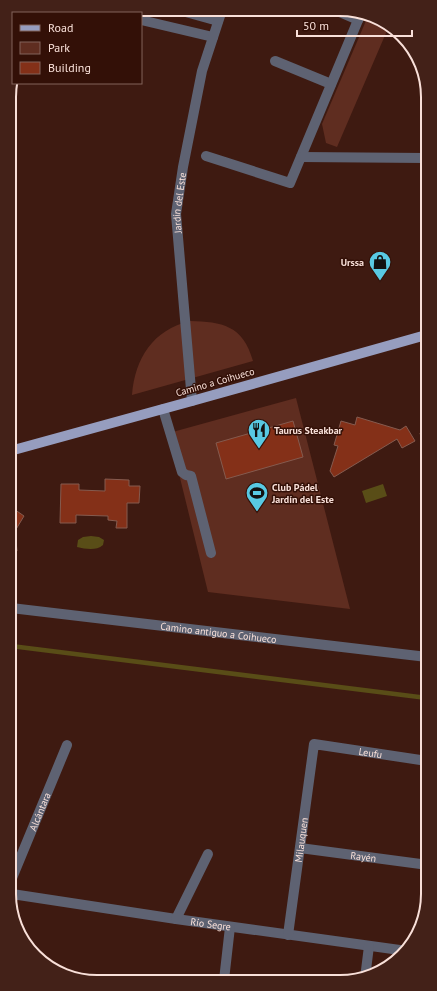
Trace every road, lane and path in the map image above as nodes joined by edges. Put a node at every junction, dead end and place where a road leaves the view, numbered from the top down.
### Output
1 (198, 16) edge
2 (220, 16) edge
3 (359, 19) edge
4 (142, 20) edge
5 (218, 21) junction
6 (213, 37) junction
7 (275, 61) dead end
8 (331, 84) junction
9 (206, 156) dead end
10 (301, 157) junction
11 (421, 158) edge
12 (421, 336) edge
13 (192, 401) junction
14 (163, 409) junction
15 (16, 449) edge
16 (211, 553) dead end
17 (16, 609) edge
18 (421, 656) edge
19 (314, 744) joint
20 (67, 745) dead end
21 (421, 760) edge
22 (300, 848) junction
23 (208, 854) dead end
24 (421, 864) edge
25 (16, 868) edge
26 (16, 897) edge
27 (176, 919) junction
28 (230, 926) junction
29 (288, 935) junction
30 (369, 946) junction
31 (398, 950) edge
32 (366, 971) edge
33 (225, 975) edge

1 - 5 street
2 - 5 street, Jardín del Este
3 - 8 street
4 - 6 street
5 - 6 street, Jardín del Este
6 - 13 street, Jardín del Este
7 - 8 street
8 - 10 street
9 - 10 street
10 - 11 street
12 - 13 main road, Camino a Coihueco
13 - 14 main road, Camino a Coihueco
14 - 15 main road, Camino a Coihueco
14 - 16 street
17 - 18 street, Camino antiguo a Coihueco
19 - 21 street, Leufu
19 - 22 street, Milauquen
20 - 25 street, Alcántara
22 - 24 street, Rayén
22 - 29 street, Milauquen
23 - 27 street
26 - 27 street, Río Segre
27 - 28 street, Río Segre
28 - 29 street, Río Segre
28 - 33 street
29 - 30 street, Río Segre
30 - 31 street, Río Segre
30 - 32 street

